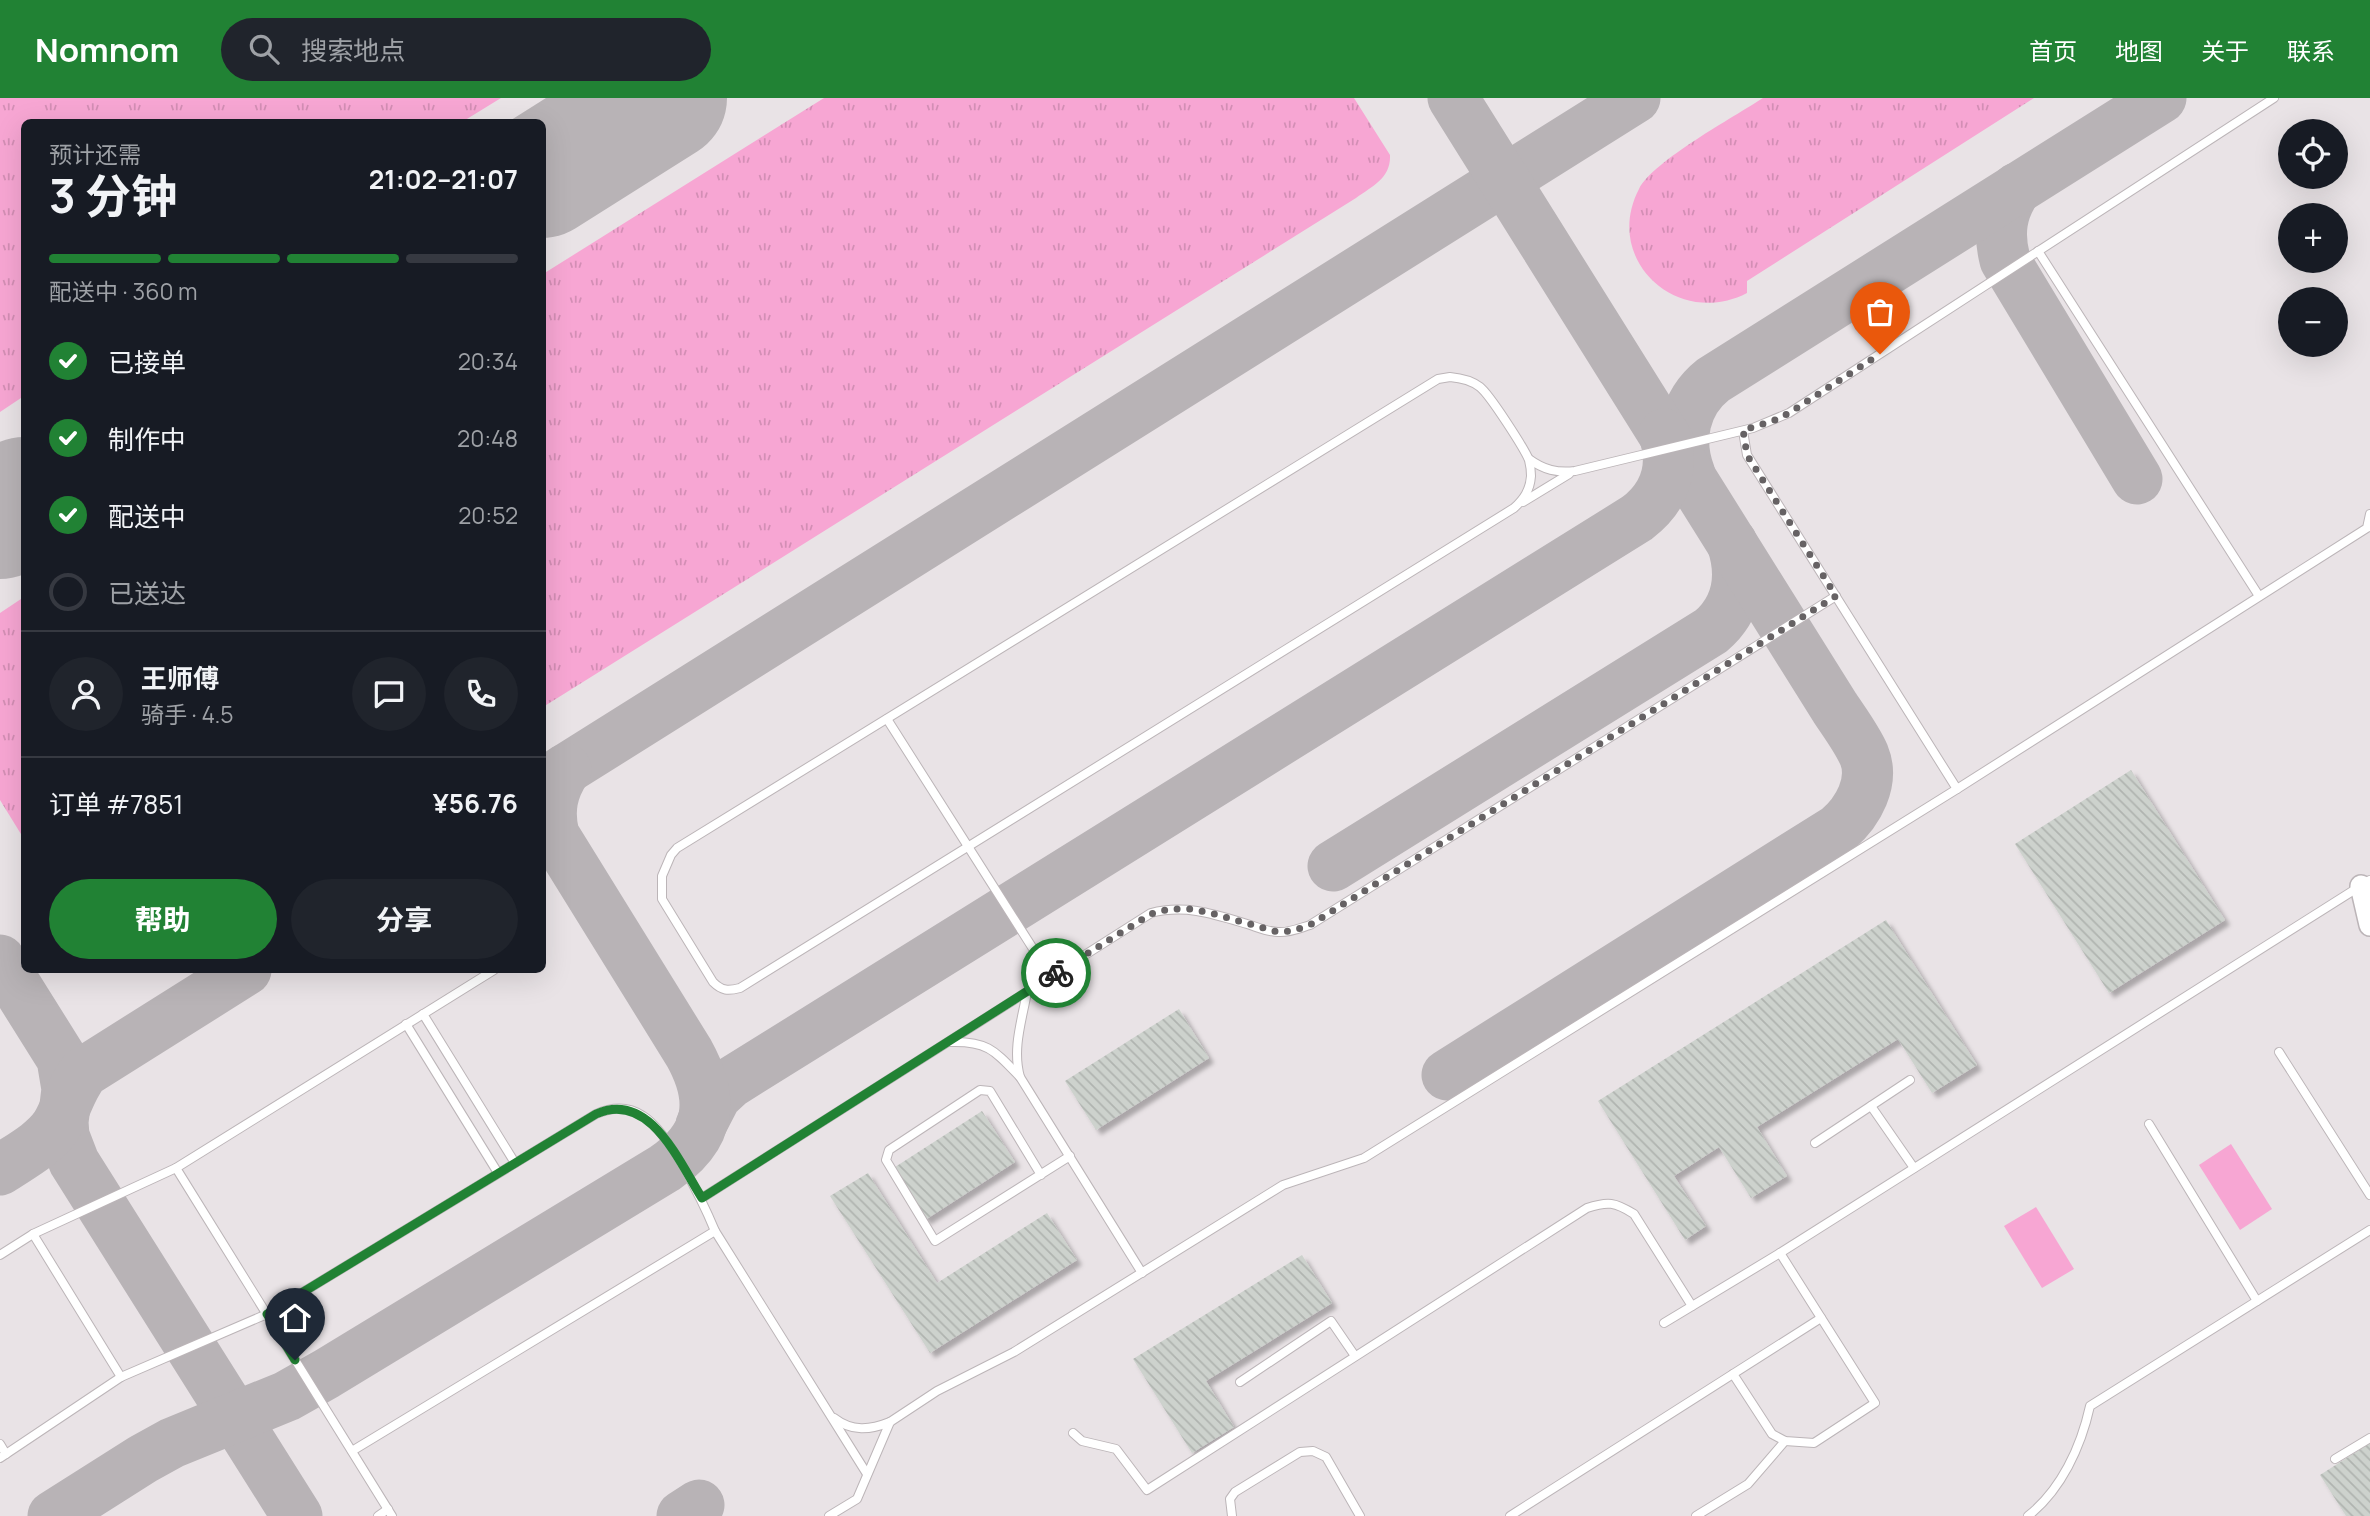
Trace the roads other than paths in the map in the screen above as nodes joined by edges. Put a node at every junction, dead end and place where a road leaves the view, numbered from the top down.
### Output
1 (2274, 98) edge
2 (2038, 251) junction
3 (1743, 430) junction
4 (1529, 459) junction
5 (1575, 471) junction
6 (1514, 508) junction
7 (2370, 514) edge
8 (2368, 527) edge
9 (1836, 596) junction
10 (2259, 596) junction
11 (887, 719) junction
12 (1957, 789) junction
13 (968, 847) junction
14 (2367, 887) edge
15 (2370, 925) edge
16 (489, 973) edge
17 (1051, 977) junction
18 (1027, 992) junction
19 (422, 1014) junction
20 (406, 1024) junction
21 (948, 1042) junction
22 (2279, 1052) dead end
23 (1020, 1077) junction
24 (1910, 1080) dead end
25 (1871, 1106) junction
26 (2149, 1124) dead end
27 (1815, 1143) dead end
28 (1070, 1156) junction
29 (515, 1163) junction
30 (176, 1168) junction
31 (1914, 1168) junction
32 (498, 1174) junction
33 (1041, 1174) junction
34 (2370, 1195) edge
35 (702, 1198) junction
36 (2370, 1230) edge
37 (715, 1231) junction
38 (33, 1234) junction
39 (1780, 1253) junction
40 (0, 1255) edge
41 (1142, 1273) junction
42 (2257, 1301) junction
43 (1692, 1306) junction
44 (267, 1314) junction
45 (1821, 1318) junction
46 (1664, 1323) dead end
47 (1355, 1356) junction
48 (1733, 1374) junction
49 (121, 1377) junction
50 (1240, 1382) dead end
51 (830, 1414) junction
52 (890, 1422) junction
53 (1073, 1433) dead end
54 (2370, 1438) edge
55 (1785, 1441) junction
56 (0, 1444) edge
57 (352, 1451) junction
58 (3, 1456) edge
59 (2335, 1459) dead end
60 (867, 1475) junction
61 (390, 1513) edge
62 (378, 1516) edge
63 (829, 1516) edge
64 (1232, 1516) edge
65 (1360, 1516) edge
66 (1510, 1516) edge
67 (1696, 1516) edge
68 (2028, 1516) edge

1 - 2 lane
2 - 3 lane
2 - 10 lane
3 - 5 lane
3 - 9 lane
4 - 5 lane
4 - 6 lane
4 - 11 lane
5 - 6 lane
6 - 13 lane
7 - 8 lane
8 - 10 lane
9 - 12 lane
9 - 17 lane
10 - 12 lane
11 - 13 lane
11 - 13 lane
12 - 41 lane
13 - 17 lane
14 - 15 main road
14 - 31 lane
16 - 19 lane
17 - 18 lane
18 - 21 lane
18 - 23 lane
19 - 20 lane
19 - 29 lane
20 - 30 lane
20 - 32 lane
21 - 23 lane
21 - 35 lane
22 - 34 lane
23 - 28 lane
24 - 25 lane
25 - 27 lane
25 - 31 lane
26 - 42 lane
28 - 33 lane
28 - 41 lane
29 - 32 lane
29 - 35 lane
30 - 38 lane
30 - 44 lane
31 - 39 lane
32 - 44 lane
33 - 33 lane
35 - 37 lane
36 - 42 lane
37 - 51 lane
37 - 57 lane
38 - 40 lane
38 - 49 lane
39 - 43 lane
39 - 45 lane
41 - 52 lane
42 - 68 lane
43 - 46 lane
43 - 47 lane
44 - 49 lane
44 - 57 lane
45 - 48 lane
45 - 55 lane
47 - 50 lane
47 - 53 lane
48 - 55 lane
48 - 66 lane
49 - 58 lane
51 - 52 lane
51 - 60 lane
52 - 60 lane
54 - 59 lane
55 - 67 lane
56 - 58 lane
57 - 61 lane
60 - 63 lane
61 - 62 lane
64 - 65 lane

